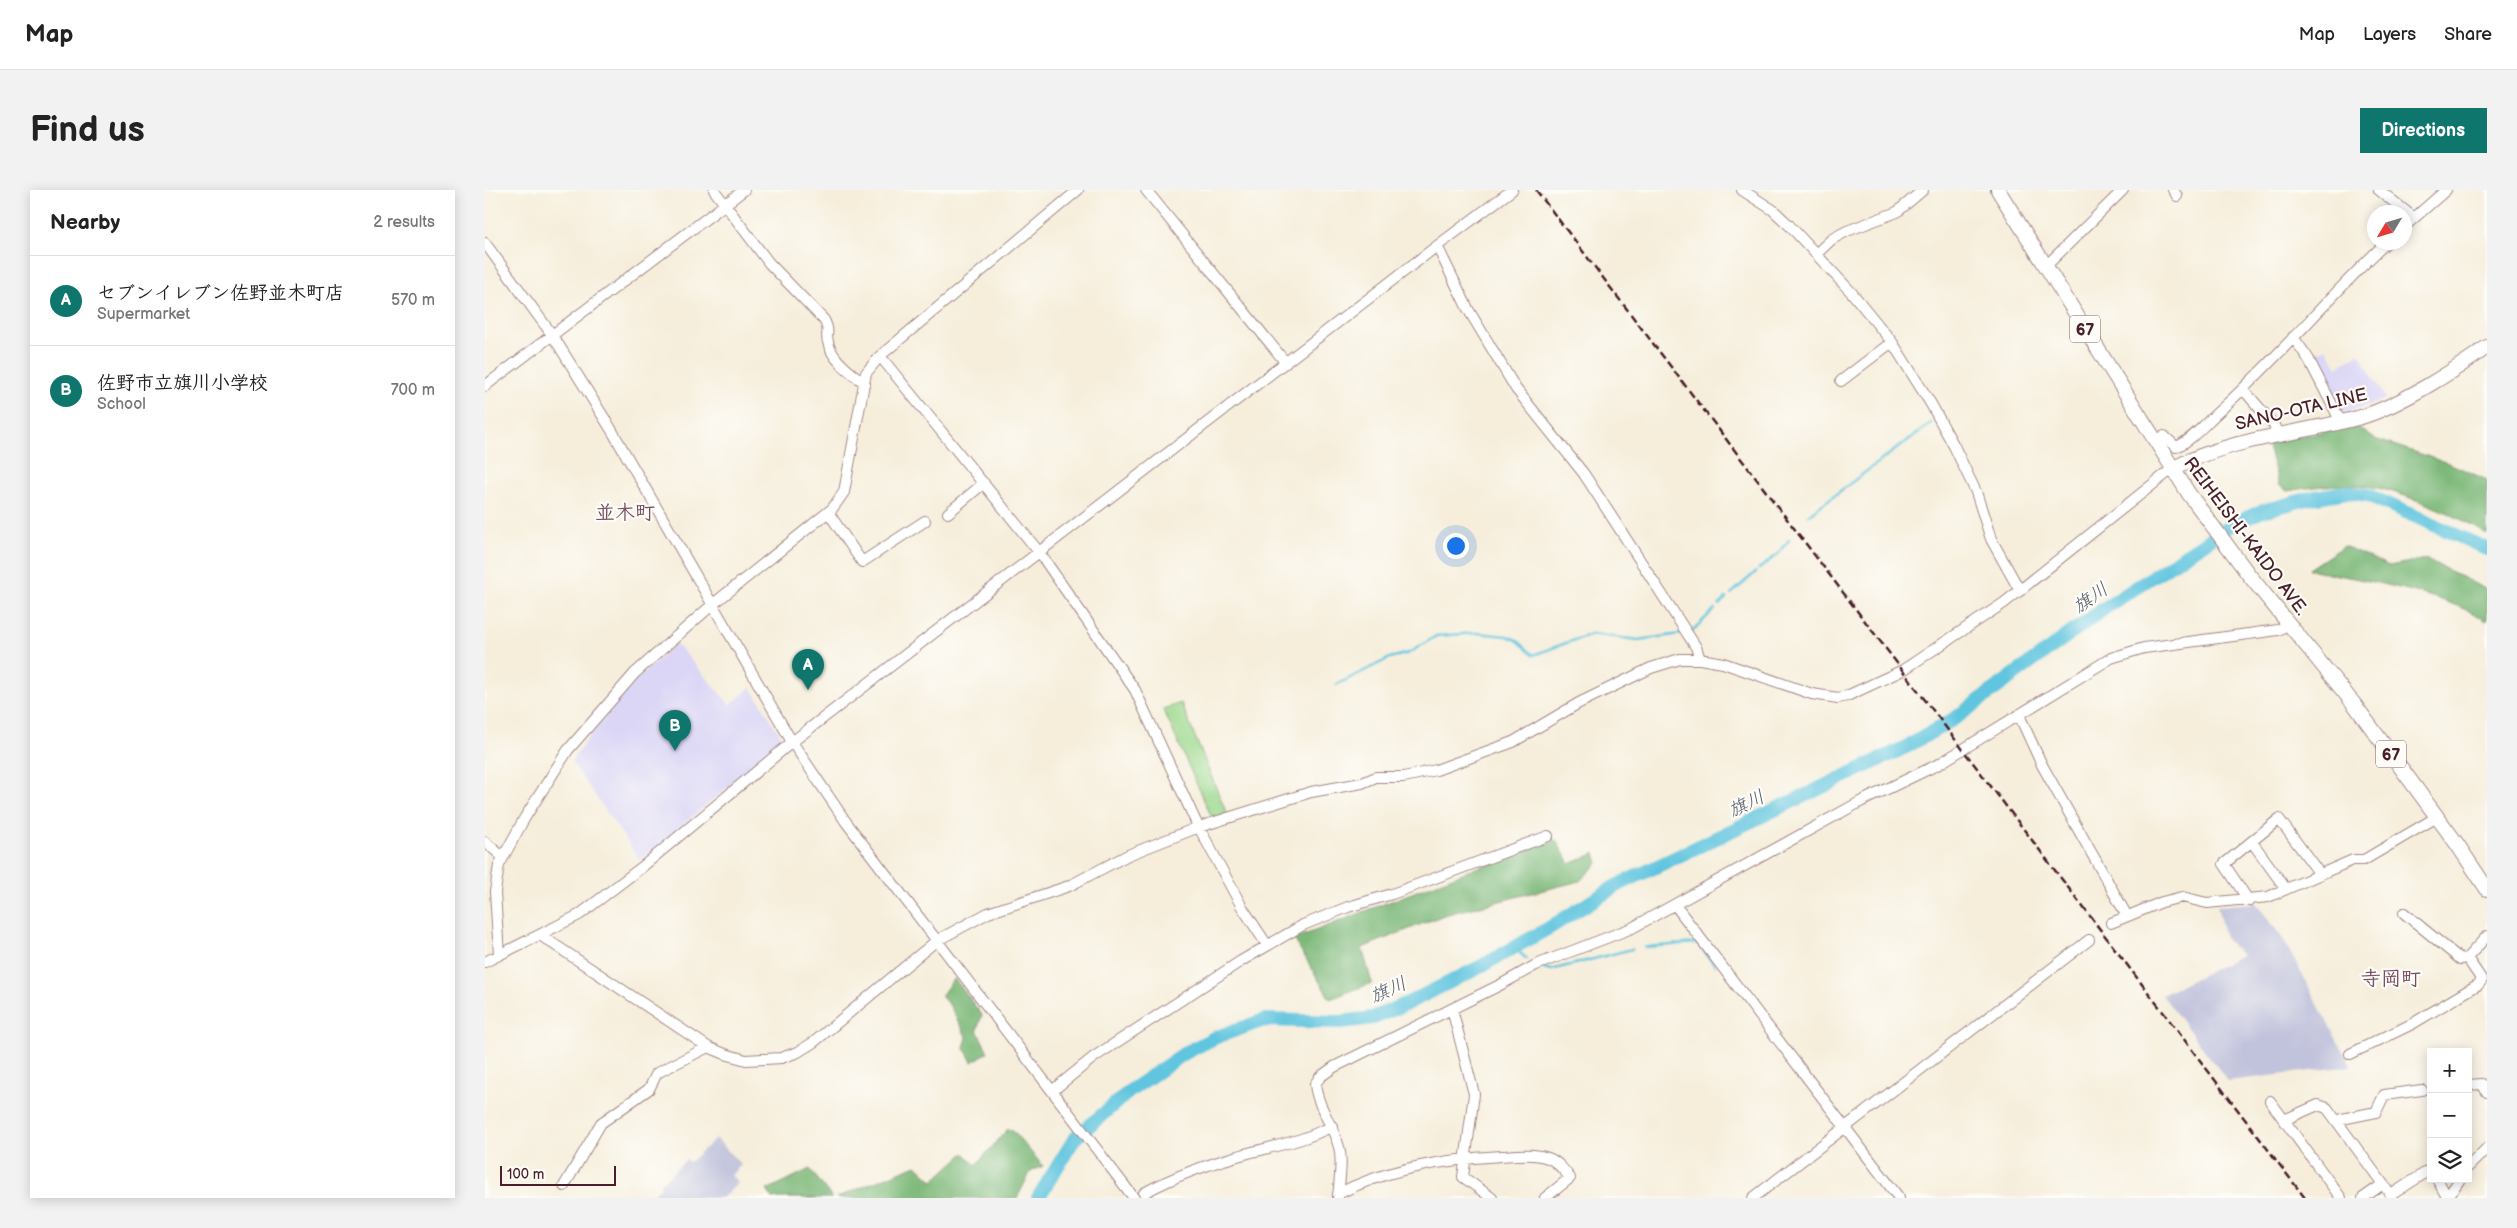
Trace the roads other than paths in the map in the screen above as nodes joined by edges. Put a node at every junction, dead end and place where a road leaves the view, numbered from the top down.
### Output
1 (714, 190) edge
2 (744, 190) edge
3 (1078, 190) edge
4 (1146, 190) edge
5 (1512, 190) edge
6 (1742, 190) edge
7 (1923, 190) edge
8 (2123, 190) edge
9 (2379, 190) edge
10 (2446, 190) edge
11 (2001, 191) edge
12 (725, 204) junction
13 (2414, 218) joint
14 (485, 243) edge
15 (1437, 246) junction
16 (2379, 250) edge
17 (1816, 254) junction
18 (2045, 267) junction
19 (553, 336) junction
20 (2293, 337) junction
21 (1892, 342) junction
22 (2487, 347) edge
23 (880, 356) junction
24 (1286, 363) junction
25 (1841, 381) dead end
26 (865, 383) junction
27 (485, 386) edge
28 (2243, 389) junction
29 (2341, 422) junction
30 (2277, 434) junction
31 (2154, 441) junction
32 (2175, 474) junction
33 (984, 483) junction
34 (829, 512) junction
35 (948, 513) dead end
36 (925, 521) dead end
37 (1039, 552) junction
38 (2020, 591) junction
39 (712, 605) junction
40 (2289, 624) junction
41 (1701, 659) junction
42 (2019, 716) junction
43 (792, 742) junction
44 (2437, 817) junction
45 (1199, 827) junction
46 (1548, 836) dead end
47 (485, 842) edge
48 (2252, 842) junction
49 (503, 857) junction
50 (2320, 874) junction
51 (2286, 889) junction
52 (2487, 889) edge
53 (2249, 901) junction
54 (1675, 905) junction
55 (2404, 913) dead end
56 (2127, 916) junction
57 (2111, 923) dead end
58 (540, 935) junction
59 (2487, 936) edge
60 (2089, 940) dead end
61 (936, 942) junction
62 (1267, 945) junction
63 (499, 955) junction
64 (2467, 958) junction
65 (485, 962) edge
66 (1451, 1009) junction
67 (708, 1047) junction
68 (2350, 1054) dead end
69 (2472, 1085) edge
70 (2422, 1090) dead end
71 (1053, 1092) junction
72 (2487, 1092) edge
73 (2270, 1101) dead end
74 (2283, 1120) junction
75 (2338, 1122) junction
76 (1332, 1126) junction
77 (1845, 1127) junction
78 (2487, 1148) edge
79 (1465, 1159) junction
80 (2472, 1163) edge
81 (2427, 1172) edge
82 (2439, 1183) edge
83 (2457, 1183) edge
84 (2383, 1184) junction
85 (564, 1186) dead end
86 (1139, 1195) edge
87 (1338, 1196) edge
88 (1492, 1198) edge
89 (1545, 1198) edge
90 (1753, 1198) edge
91 (1899, 1198) edge
92 (2341, 1198) edge
93 (2363, 1198) edge
94 (2447, 1198) edge

1 - 12 street
2 - 12 street
3 - 23 street
4 - 24 street
5 - 15 street
6 - 17 street
7 - 17 street
8 - 18 street
9 - 13 street
10 - 13 street
11 - 18 main road, REIHEISHI-KAIDO AVE. / 67
12 - 19 street
12 - 26 street
14 - 19 street
15 - 24 street
15 - 41 street
16 - 20 street
17 - 21 street
18 - 31 main road, REIHEISHI-KAIDO AVE. / 67
19 - 27 street
19 - 39 street
20 - 28 street
20 - 29 street
21 - 25 street
21 - 38 street
22 - 29 main road, SANO-OTA LINE
23 - 26 street
23 - 33 street
24 - 37 street
26 - 34 street
28 - 30 street
28 - 31 street
29 - 30 main road, SANO-OTA LINE
30 - 32 main road, SANO-OTA LINE
31 - 32 main road, REIHEISHI-KAIDO AVE. / 67
32 - 38 street
32 - 40 main road, REIHEISHI-KAIDO AVE. / 67
33 - 35 street
33 - 37 street
34 - 36 street
34 - 39 street
37 - 43 street
37 - 45 street
38 - 41 street
39 - 43 street
39 - 49 street
40 - 42 street
40 - 44 main road, REIHEISHI-KAIDO AVE. / 67
41 - 45 street
42 - 54 street
42 - 56 street
43 - 58 street
43 - 61 street
44 - 50 street
44 - 52 main road, REIHEISHI-KAIDO AVE. / 67
45 - 61 street
45 - 62 street
46 - 62 street
47 - 49 street
48 - 50 street
48 - 51 street
48 - 53 street
49 - 63 street
50 - 51 street
51 - 53 street
53 - 56 street
54 - 66 street
54 - 77 street
55 - 64 street
56 - 57 street
58 - 63 street
58 - 67 street
59 - 64 street
60 - 77 street
61 - 67 street
61 - 71 street
62 - 71 street
63 - 65 street
64 - 68 street
66 - 76 street
66 - 79 street
67 - 85 street
69 - 72 street
70 - 75 street
71 - 86 street
73 - 74 street
74 - 75 street
74 - 92 street
75 - 84 street
76 - 86 street
76 - 87 street
77 - 90 street
77 - 91 street
78 - 80 street
79 - 87 street
79 - 88 street
79 - 89 street
81 - 84 street
82 - 94 street
83 - 94 street
84 - 93 street

